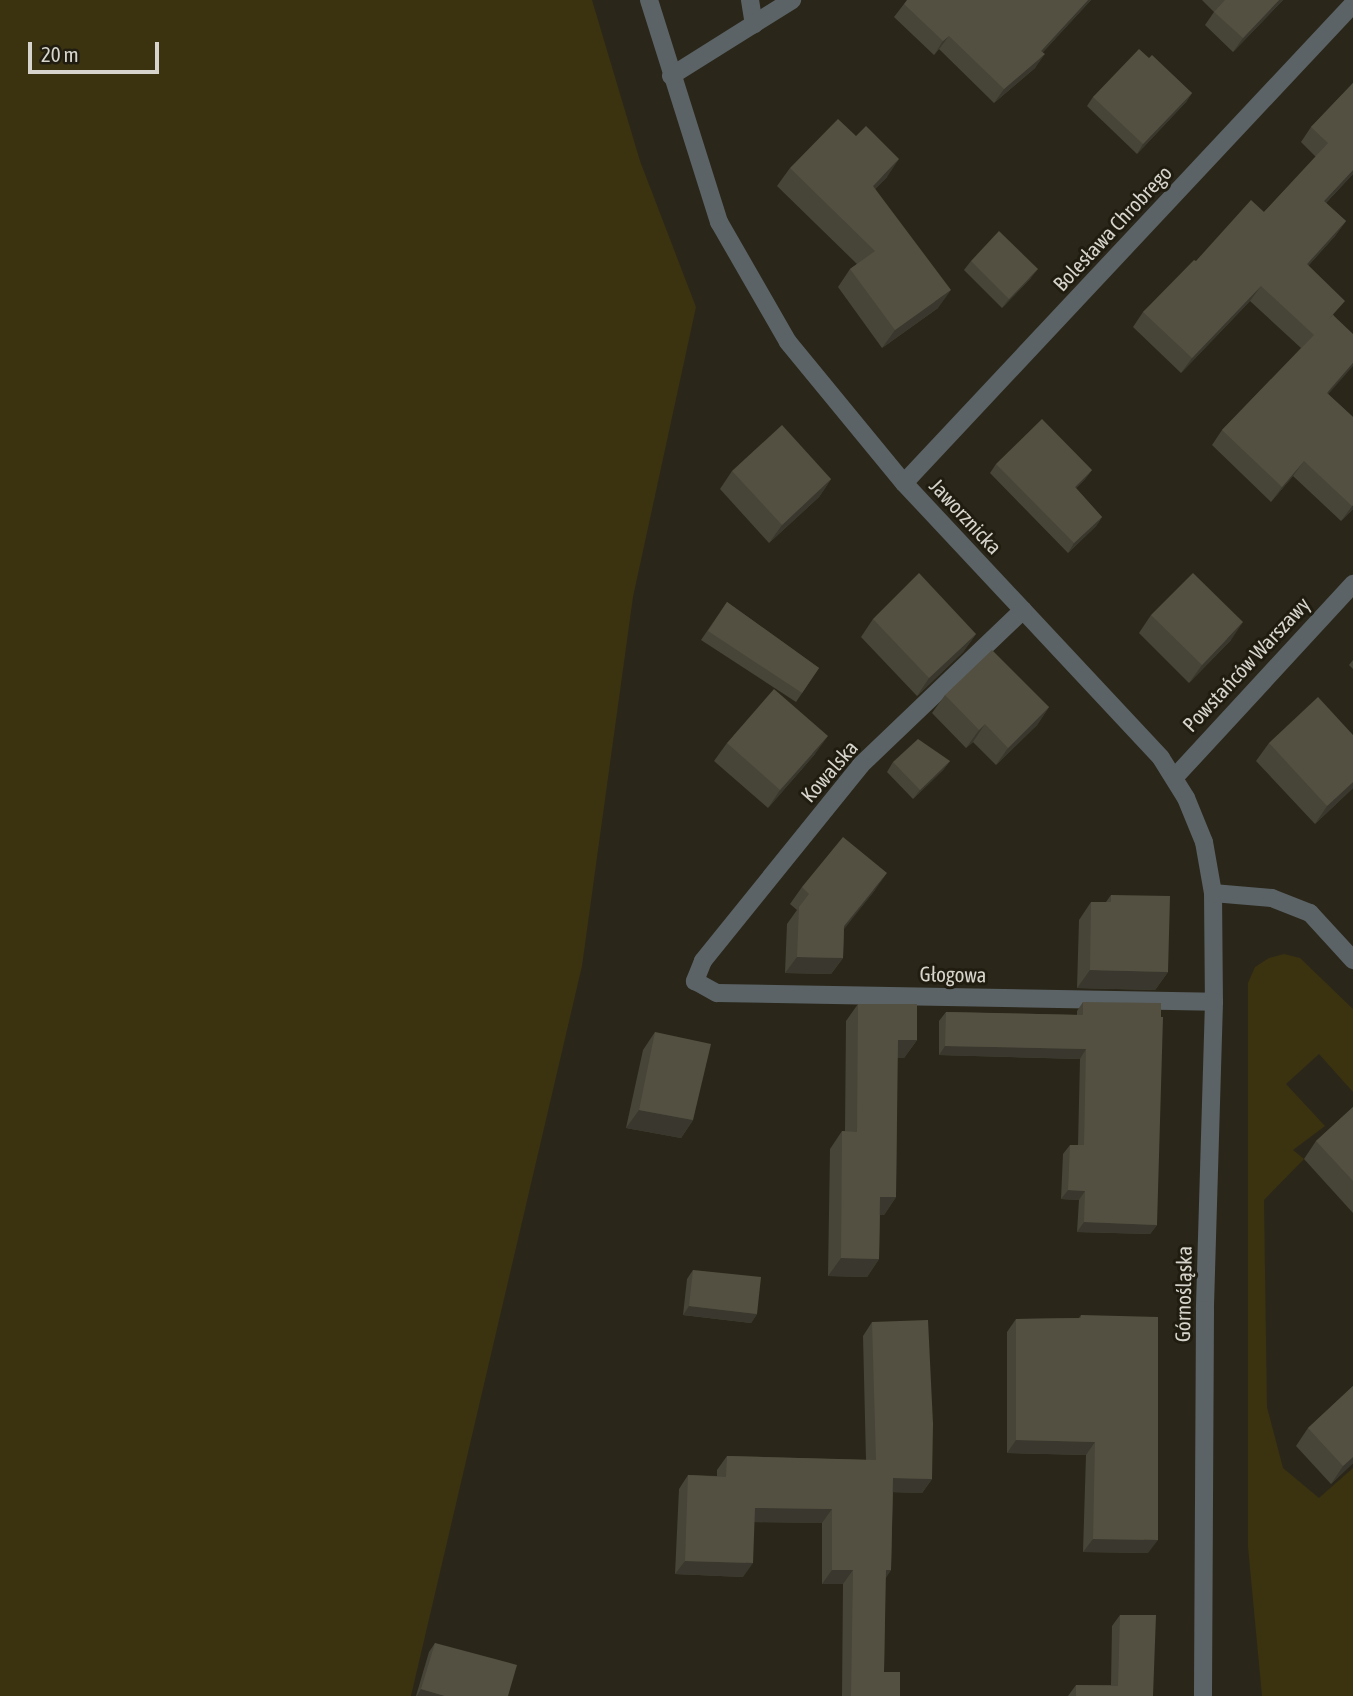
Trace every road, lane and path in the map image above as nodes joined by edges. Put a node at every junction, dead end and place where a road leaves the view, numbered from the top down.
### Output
1 (649, 0) edge
2 (750, 0) edge
3 (792, 0) edge
4 (1353, 4) edge
5 (754, 25) junction
6 (671, 76) junction
7 (904, 483) junction
8 (1353, 584) edge
9 (1023, 610) junction
10 (1175, 777) junction
11 (1213, 893) junction
12 (1353, 960) edge
13 (695, 981) joint
14 (1214, 1002) junction
15 (1203, 1696) edge

1 - 6 street, Jaworznicka
2 - 5 street
3 - 5 street
4 - 7 street, Bolesława Chrobrego
5 - 6 street
6 - 7 street, Jaworznicka
7 - 9 street, Jaworznicka
8 - 10 street, Powstańców Warszawy
9 - 10 street, Jaworznicka
9 - 13 street, Kowalska
10 - 11 street, Jaworznicka
11 - 12 street
11 - 14 street, Górnośląska
13 - 14 street, Głogowa
14 - 15 street, Górnośląska

